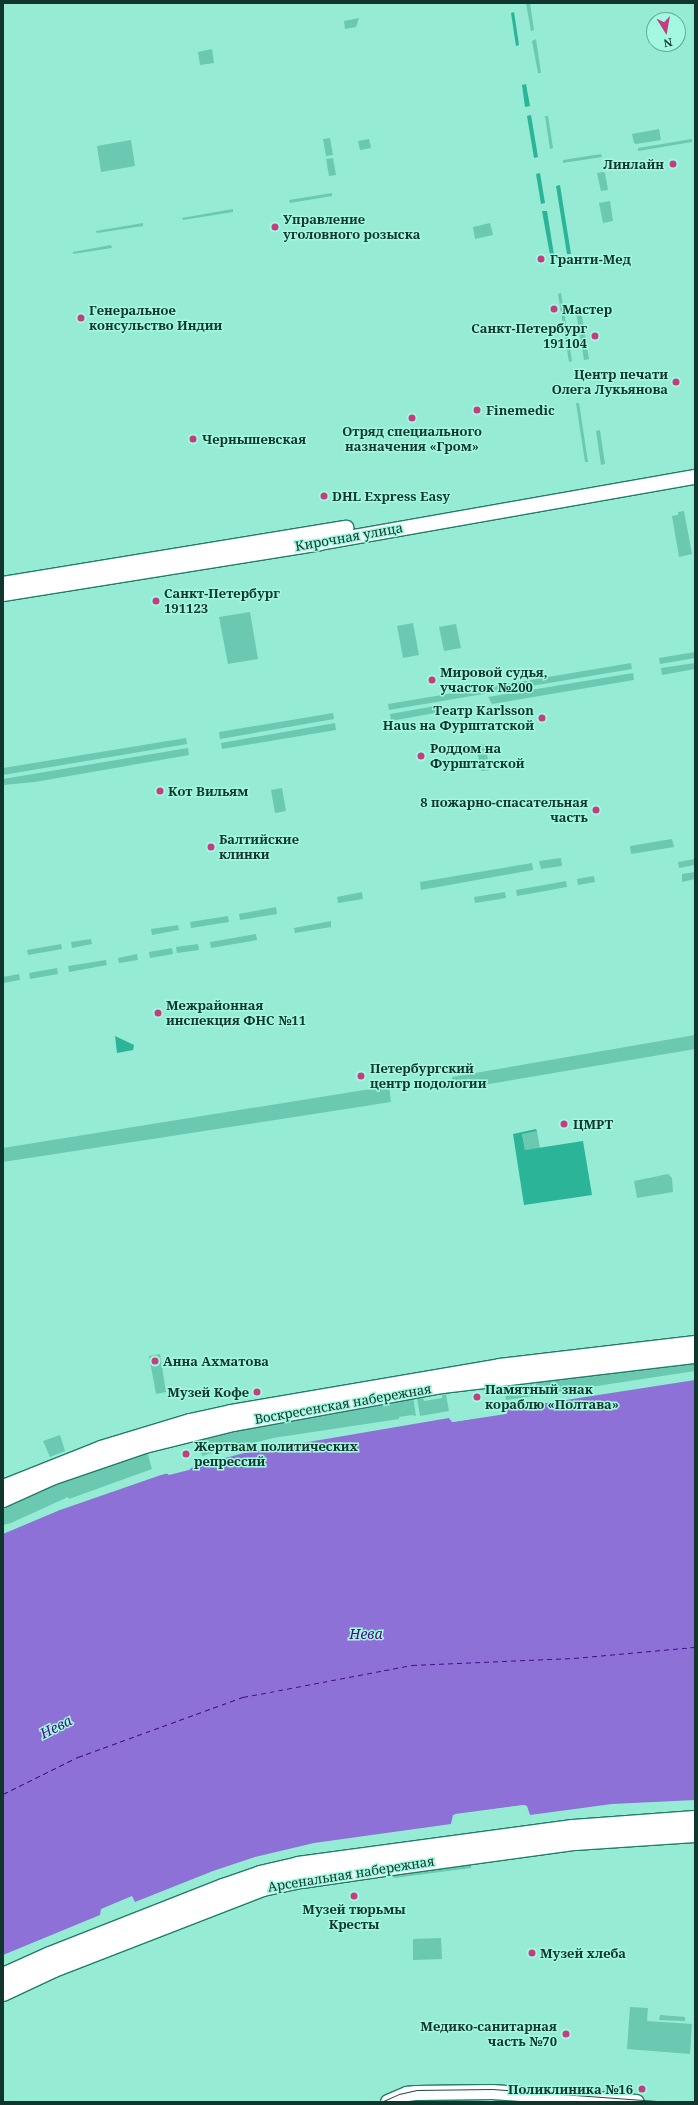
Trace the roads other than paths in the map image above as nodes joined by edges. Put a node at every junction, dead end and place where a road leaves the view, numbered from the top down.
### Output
1 (695, 469) edge
2 (695, 477) edge
3 (3, 584) edge
4 (3, 594) edge
5 (695, 1343) edge
6 (695, 1356) edge
7 (3, 1487) edge
8 (3, 1500) edge
9 (695, 1819) edge
10 (695, 1834) edge
11 (3, 1976) edge
12 (3, 1993) edge
13 (388, 2102) edge
14 (637, 2102) edge

1 - 3 main road, Кирочная улица
2 - 4 main road, Кирочная улица
5 - 7 main road, Воскресенская набережная
6 - 8 main road, Воскресенская набережная
9 - 11 main road, Арсенальная набережная
10 - 12 main road, Арсенальная набережная
13 - 14 main road

